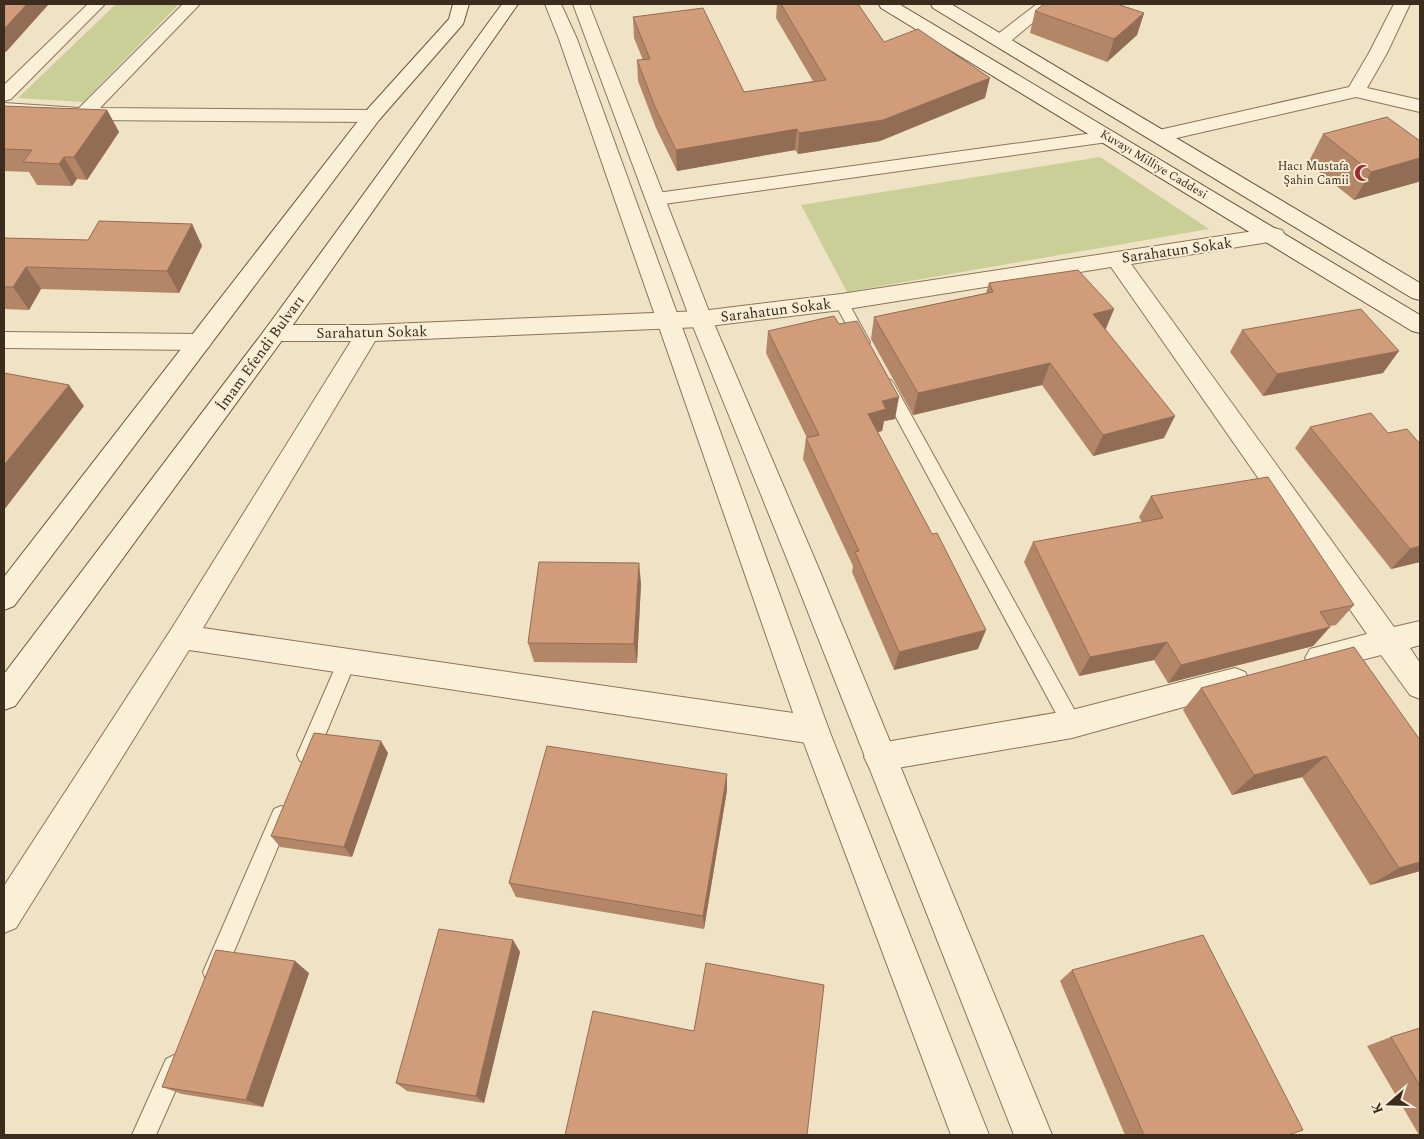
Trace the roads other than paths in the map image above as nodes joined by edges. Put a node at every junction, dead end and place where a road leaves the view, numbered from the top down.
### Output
1 (97, 4) edge
2 (192, 4) edge
3 (461, 4) edge
4 (510, 4) edge
5 (553, 4) edge
6 (581, 4) edge
7 (887, 4) edge
8 (939, 4) edge
9 (1047, 4) edge
10 (1402, 4) edge
11 (1000, 41) junction
12 (1356, 92) junction
13 (4, 95) edge
14 (1420, 106) edge
15 (4, 109) edge
16 (84, 114) junction
17 (372, 116) junction
18 (1159, 136) junction
19 (1108, 137) junction
20 (657, 200) junction
21 (1274, 235) junction
22 (1116, 258) junction
23 (1420, 292) edge
24 (841, 302) junction
25 (702, 319) junction
26 (668, 321) junction
27 (1420, 325) edge
28 (274, 333) junction
29 (368, 333) junction
30 (4, 340) edge
31 (200, 342) junction
32 (869, 354) edge
33 (879, 371) edge
34 (4, 598) edge
35 (1420, 633) edge
36 (182, 637) junction
37 (1388, 640) junction
38 (347, 662) junction
39 (1292, 665) edge
40 (1264, 673) edge
41 (1420, 686) edge
42 (4, 697) edge
43 (1072, 724) junction
44 (814, 730) junction
45 (880, 757) junction
46 (300, 771) edge
47 (288, 798) edge
48 (4, 916) edge
49 (207, 990) edge
50 (183, 1044) edge
51 (144, 1135) edge
52 (970, 1135) edge
53 (1032, 1135) edge

1 - 13 street
2 - 16 street
3 - 17 street
4 - 28 street, İmam Efendi Bulvarı
5 - 26 street
6 - 20 street
7 - 19 street, Kuvayı Milliye Caddesi
8 - 11 street, Kuvayı Milliye Caddesi
9 - 11 street
10 - 12 street
11 - 18 street, Kuvayı Milliye Caddesi
12 - 14 street
12 - 18 street
15 - 16 street
16 - 17 street
17 - 31 street
18 - 23 street, Kuvayı Milliye Caddesi
19 - 20 street
19 - 21 street, Kuvayı Milliye Caddesi
20 - 25 street
21 - 22 street, Sarahatun Sokak
21 - 27 street, Kuvayı Milliye Caddesi
22 - 24 street, Sarahatun Sokak
22 - 37 street
24 - 25 street, Sarahatun Sokak
24 - 32 lane
25 - 26 street, Sarahatun Sokak
25 - 45 street
26 - 29 street, Sarahatun Sokak
26 - 44 street
28 - 29 street, Sarahatun Sokak
28 - 42 street, İmam Efendi Bulvarı
29 - 36 street
30 - 31 street
31 - 34 street
33 - 43 lane
35 - 37 street
36 - 38 street
36 - 48 street
37 - 39 street
37 - 41 street
38 - 44 street
38 - 46 lane
40 - 43 street
43 - 45 street
44 - 52 street
45 - 53 street
47 - 49 lane
50 - 51 lane

